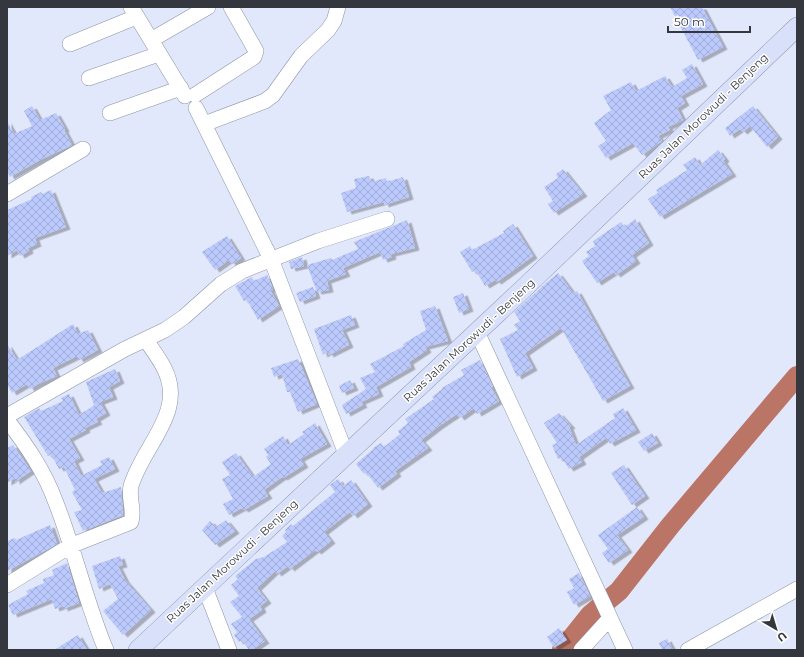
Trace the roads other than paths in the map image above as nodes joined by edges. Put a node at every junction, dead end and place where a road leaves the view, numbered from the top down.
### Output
1 (208, 7) edge
2 (231, 7) edge
3 (338, 7) edge
4 (133, 12) edge
5 (188, 12) edge
6 (797, 27) edge
7 (151, 40) junction
8 (70, 44) dead end
9 (159, 54) junction
10 (89, 78) dead end
11 (189, 97) junction
12 (110, 113) dead end
13 (204, 124) junction
14 (83, 149) dead end
15 (7, 194) edge
16 (387, 219) dead end
17 (271, 259) junction
18 (477, 332) junction
19 (146, 340) junction
20 (7, 416) edge
21 (7, 420) edge
22 (346, 454) junction
23 (70, 546) junction
24 (7, 585) edge
25 (205, 588) junction
26 (797, 588) edge
27 (610, 618) junction
28 (106, 650) edge
29 (138, 650) edge
30 (229, 650) edge
31 (581, 650) edge
32 (625, 650) edge
33 (688, 650) edge

1 - 5 street
2 - 11 street
3 - 13 street
4 - 7 street
4 - 8 street
5 - 7 street
6 - 18 main road, Ruas Jalan Morowudi - Benjeng
7 - 9 street
9 - 10 street
9 - 11 street
11 - 12 street
11 - 13 street
13 - 17 street
14 - 15 street
16 - 17 street
17 - 19 street
17 - 22 street
18 - 22 main road, Ruas Jalan Morowudi - Benjeng
18 - 27 street
19 - 20 street
19 - 23 street
21 - 23 street
22 - 25 main road, Ruas Jalan Morowudi - Benjeng
23 - 24 street
23 - 28 street
25 - 29 main road, Ruas Jalan Morowudi - Benjeng
25 - 30 street
26 - 33 street
27 - 31 street
27 - 32 street

